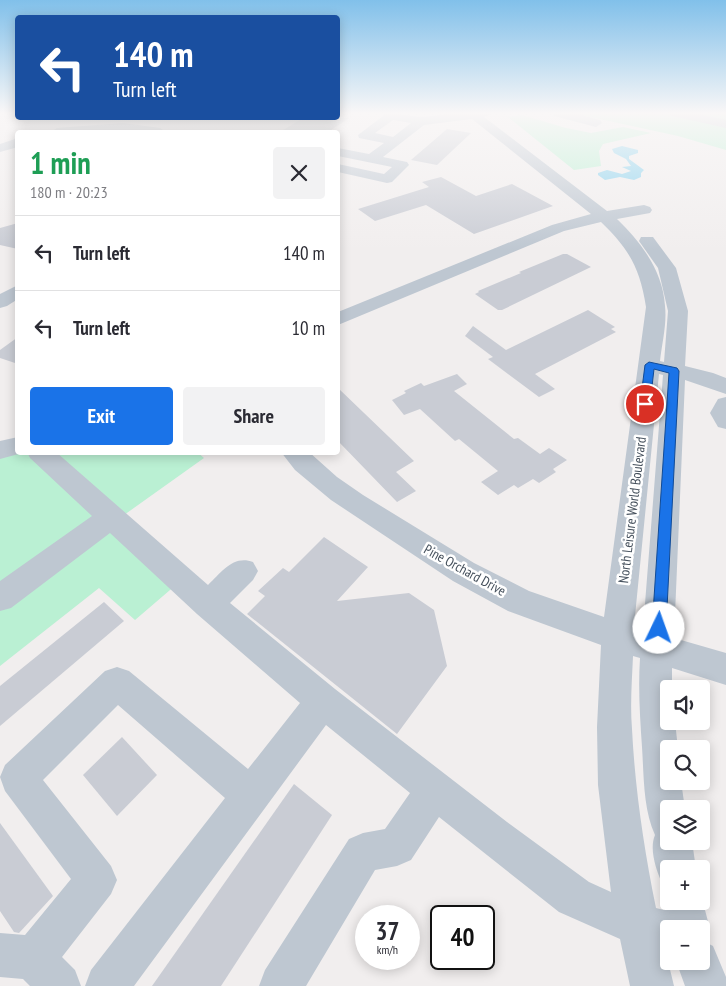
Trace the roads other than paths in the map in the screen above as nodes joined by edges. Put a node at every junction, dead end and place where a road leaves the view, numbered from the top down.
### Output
1 (372, 159) edge
2 (539, 159) edge
3 (340, 168) edge
4 (644, 210) dead end
5 (611, 215) junction
6 (15, 292) edge
7 (0, 302) edge
8 (340, 318) edge
9 (662, 368) junction
10 (726, 387) edge
11 (726, 405) edge
12 (726, 421) edge
13 (15, 447) edge
14 (0, 450) edge
15 (42, 455) edge
16 (296, 455) edge
17 (112, 517) junction
18 (243, 571) dead end
19 (0, 598) edge
20 (208, 604) junction
21 (617, 636) junction
22 (658, 648) junction
23 (726, 664) edge
24 (726, 668) edge
25 (323, 701) junction
26 (435, 789) junction
27 (250, 795) junction
28 (665, 800) edge
29 (653, 929) edge
30 (31, 966) edge
31 (701, 970) edge
32 (107, 986) edge
33 (281, 986) edge
34 (652, 986) edge
35 (706, 986) edge

1 - 3 street
2 - 5 street, North Leisure World Boulevard
4 - 5 street
5 - 8 street
5 - 9 street, North Leisure World Boulevard
6 - 7 street
9 - 10 street
9 - 21 street, North Leisure World Boulevard
9 - 22 street, North Leisure World Boulevard
11 - 12 street
13 - 14 street
15 - 17 street
16 - 21 street, Pine Orchard Drive
17 - 19 street
17 - 20 street
18 - 20 street
20 - 25 street
21 - 22 street, Pine Orchard Drive
21 - 29 street, North Leisure World Boulevard
22 - 24 street, Pine Orchard Drive
22 - 28 street, North Leisure World Boulevard
23 - 24 street
25 - 26 street
25 - 27 street
26 - 29 street
26 - 33 street
27 - 30 street
27 - 32 street
29 - 34 street, North Leisure World Boulevard
31 - 35 street

